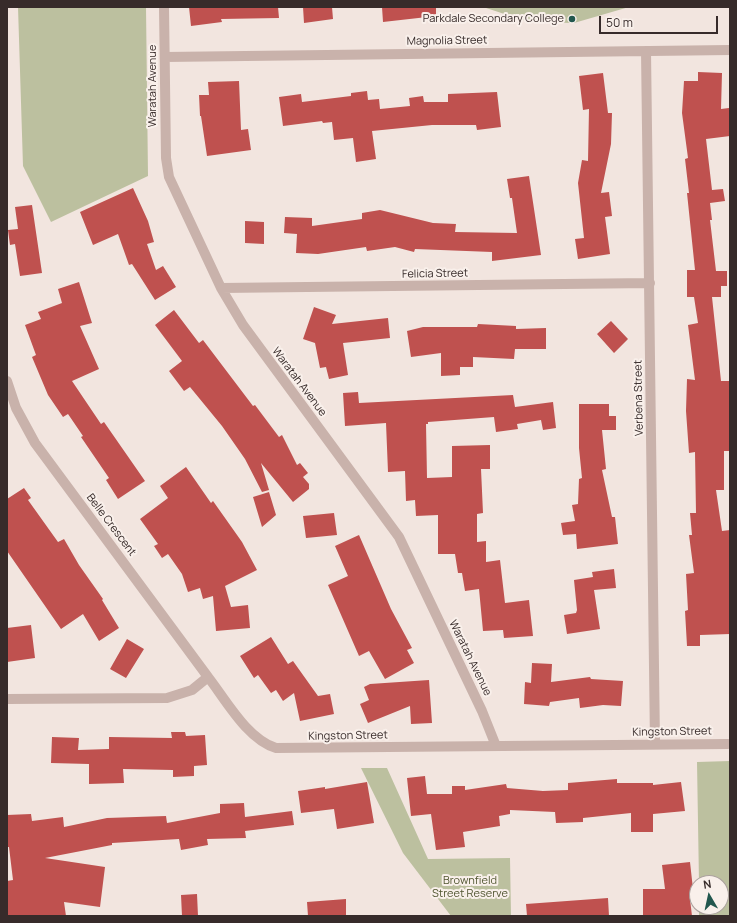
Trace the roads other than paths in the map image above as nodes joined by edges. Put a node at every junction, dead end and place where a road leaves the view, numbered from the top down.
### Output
1 (164, 7) edge
2 (730, 50) edge
3 (646, 51) junction
4 (165, 57) junction
5 (650, 283) junction
6 (222, 288) junction
7 (7, 380) edge
8 (208, 676) junction
9 (7, 699) edge
10 (655, 744) junction
11 (728, 744) dead end
12 (496, 746) junction

1 - 4 street, Waratah Avenue
2 - 3 street, Magnolia Street
3 - 4 street, Magnolia Street
3 - 5 street, Verbena Street
4 - 6 street, Waratah Avenue
5 - 6 street, Felicia Street
5 - 10 street, Verbena Street
6 - 12 street, Waratah Avenue
7 - 8 street, Belle Crescent
8 - 9 street
8 - 12 street, Kingston Street
10 - 11 street, Kingston Street
10 - 12 street, Kingston Street

